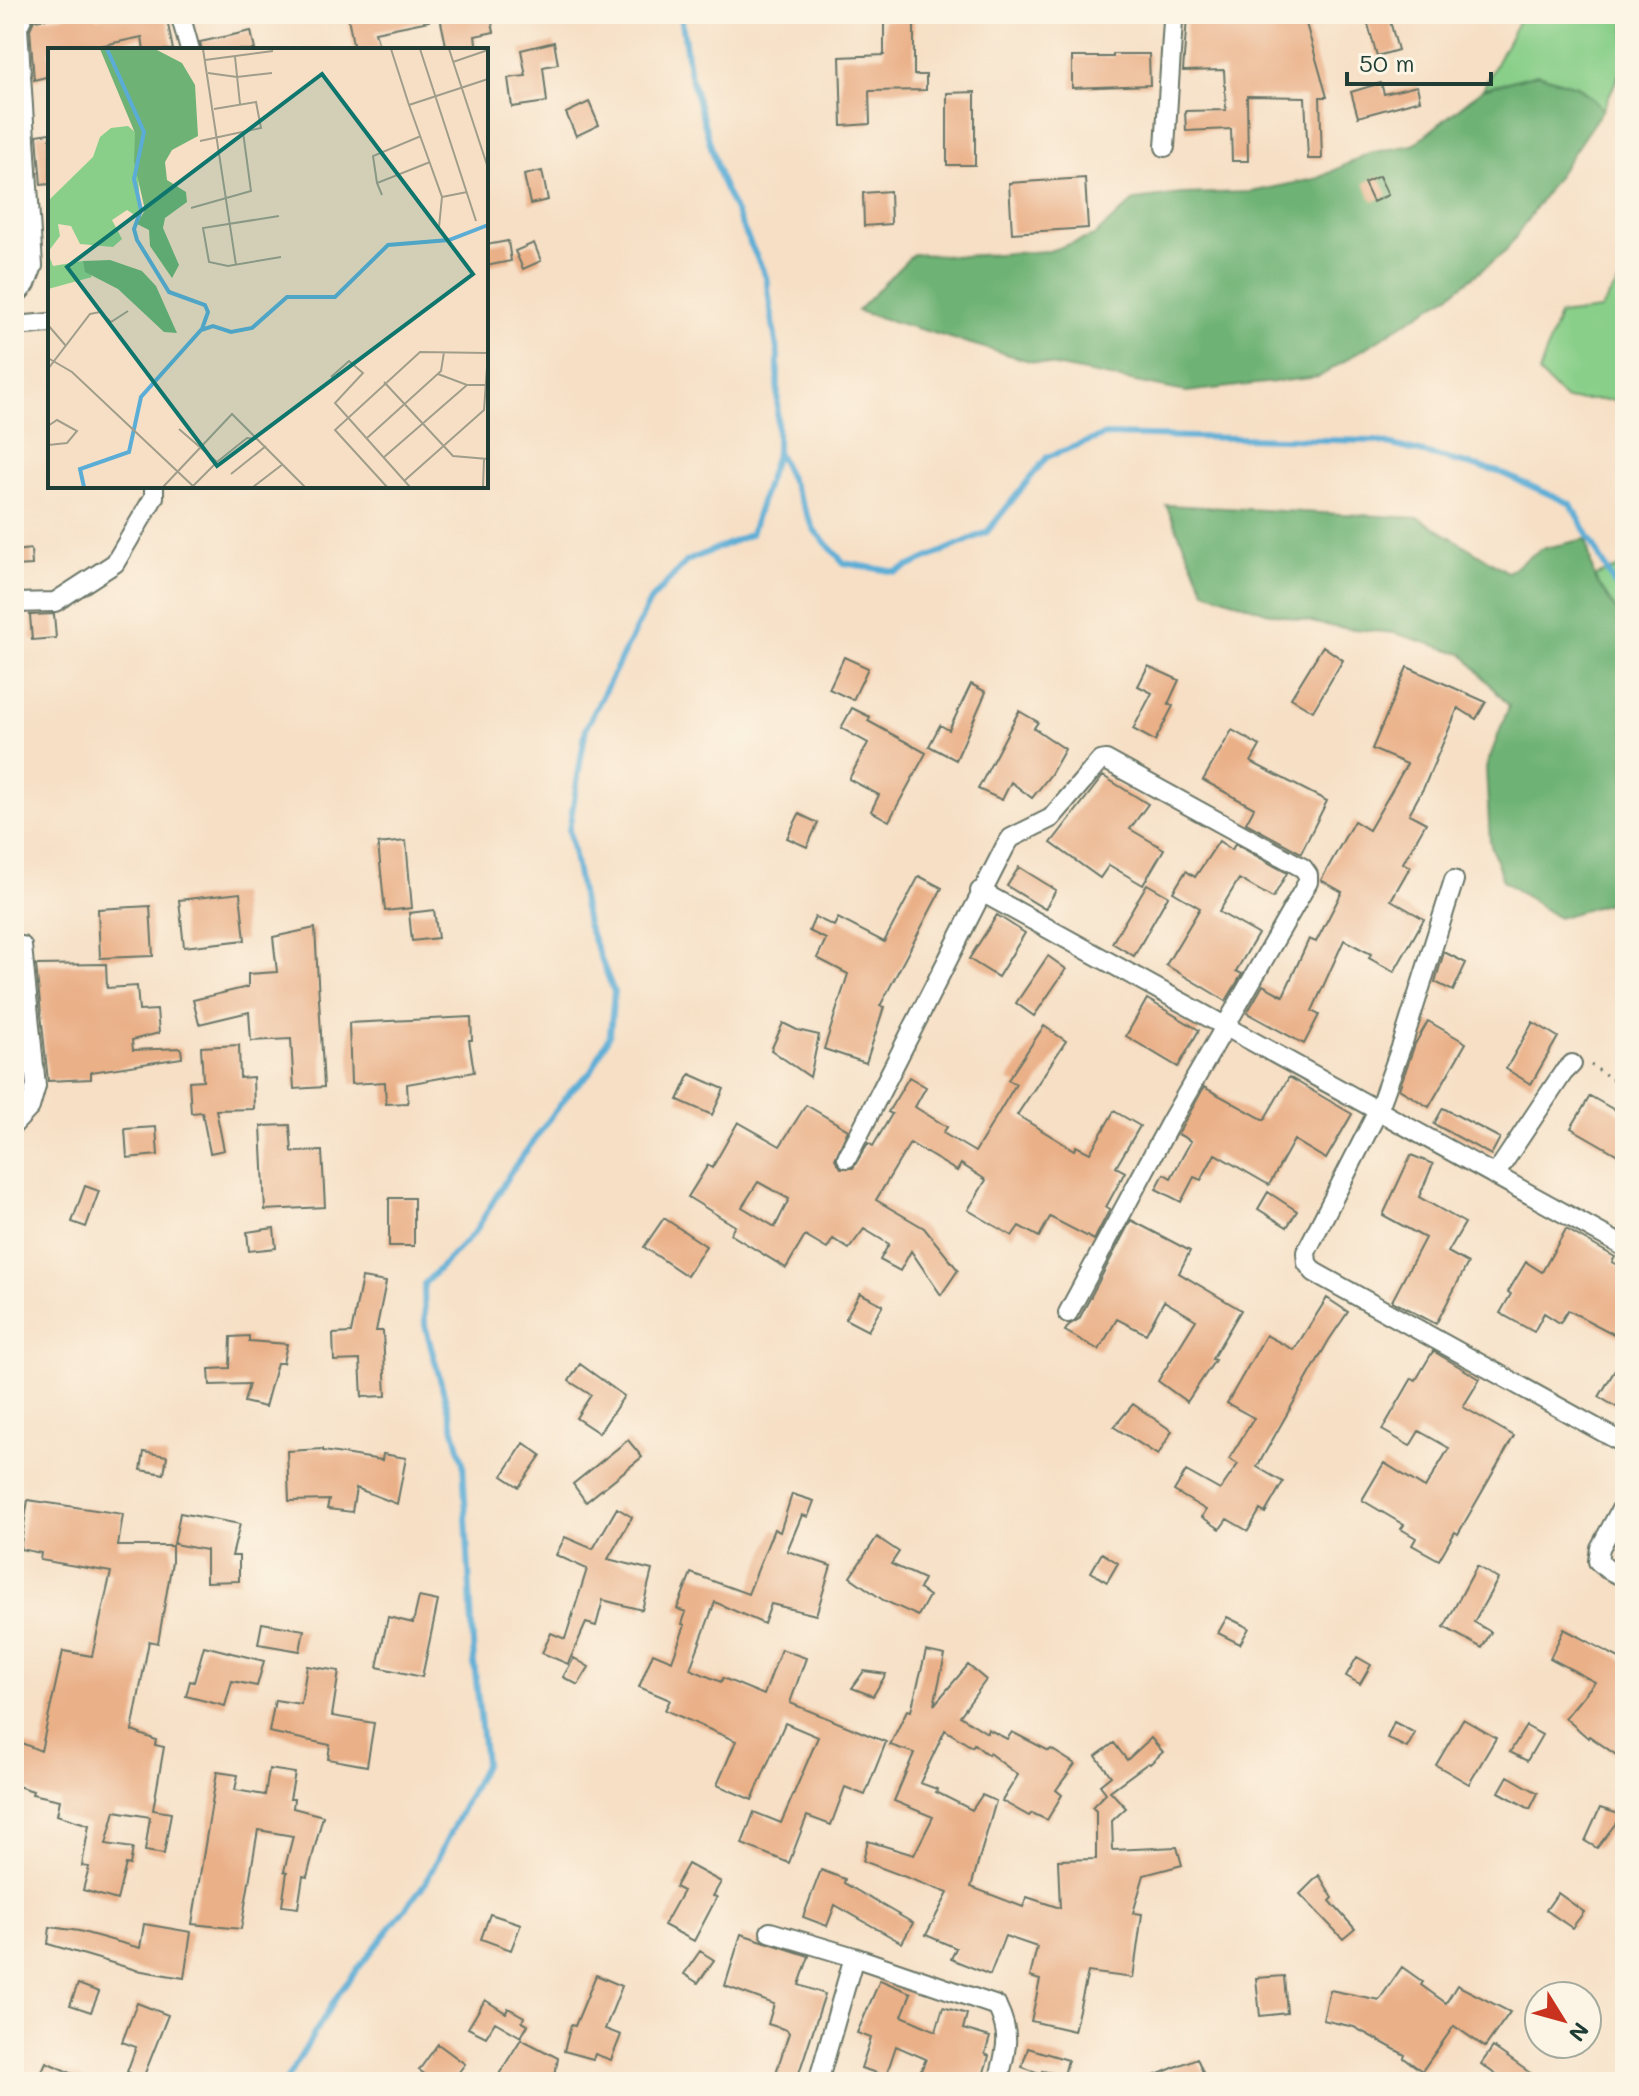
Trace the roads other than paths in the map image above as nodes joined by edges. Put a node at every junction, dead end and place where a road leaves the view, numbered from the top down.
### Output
1 (180, 14) edge
2 (1176, 14) edge
3 (22, 15) edge
4 (189, 48) edge
5 (1165, 147) dead end
6 (14, 297) edge
7 (48, 323) edge
8 (14, 326) edge
9 (154, 488) edge
10 (14, 603) edge
11 (1454, 880) dead end
12 (980, 891) junction
13 (22, 946) dead end
14 (1225, 1028) junction
15 (1572, 1064) road end
16 (1378, 1111) junction
17 (14, 1124) edge
18 (847, 1158) dead end
19 (1495, 1175) junction
20 (1625, 1247) edge
21 (1068, 1313) dead end
22 (1625, 1444) edge
23 (1625, 1502) edge
24 (1625, 1578) edge
25 (770, 1932) dead end
26 (854, 1957) junction
27 (818, 2082) edge
28 (998, 2082) edge

1 - 4 street
2 - 5 street
3 - 6 street
7 - 8 street
9 - 10 street
11 - 16 street
12 - 14 street
12 - 14 street
12 - 18 street
13 - 17 street
14 - 16 street
14 - 21 street
15 - 19 street
16 - 19 street
16 - 22 street
19 - 20 street
23 - 24 street
25 - 26 street
26 - 27 street
26 - 28 street

